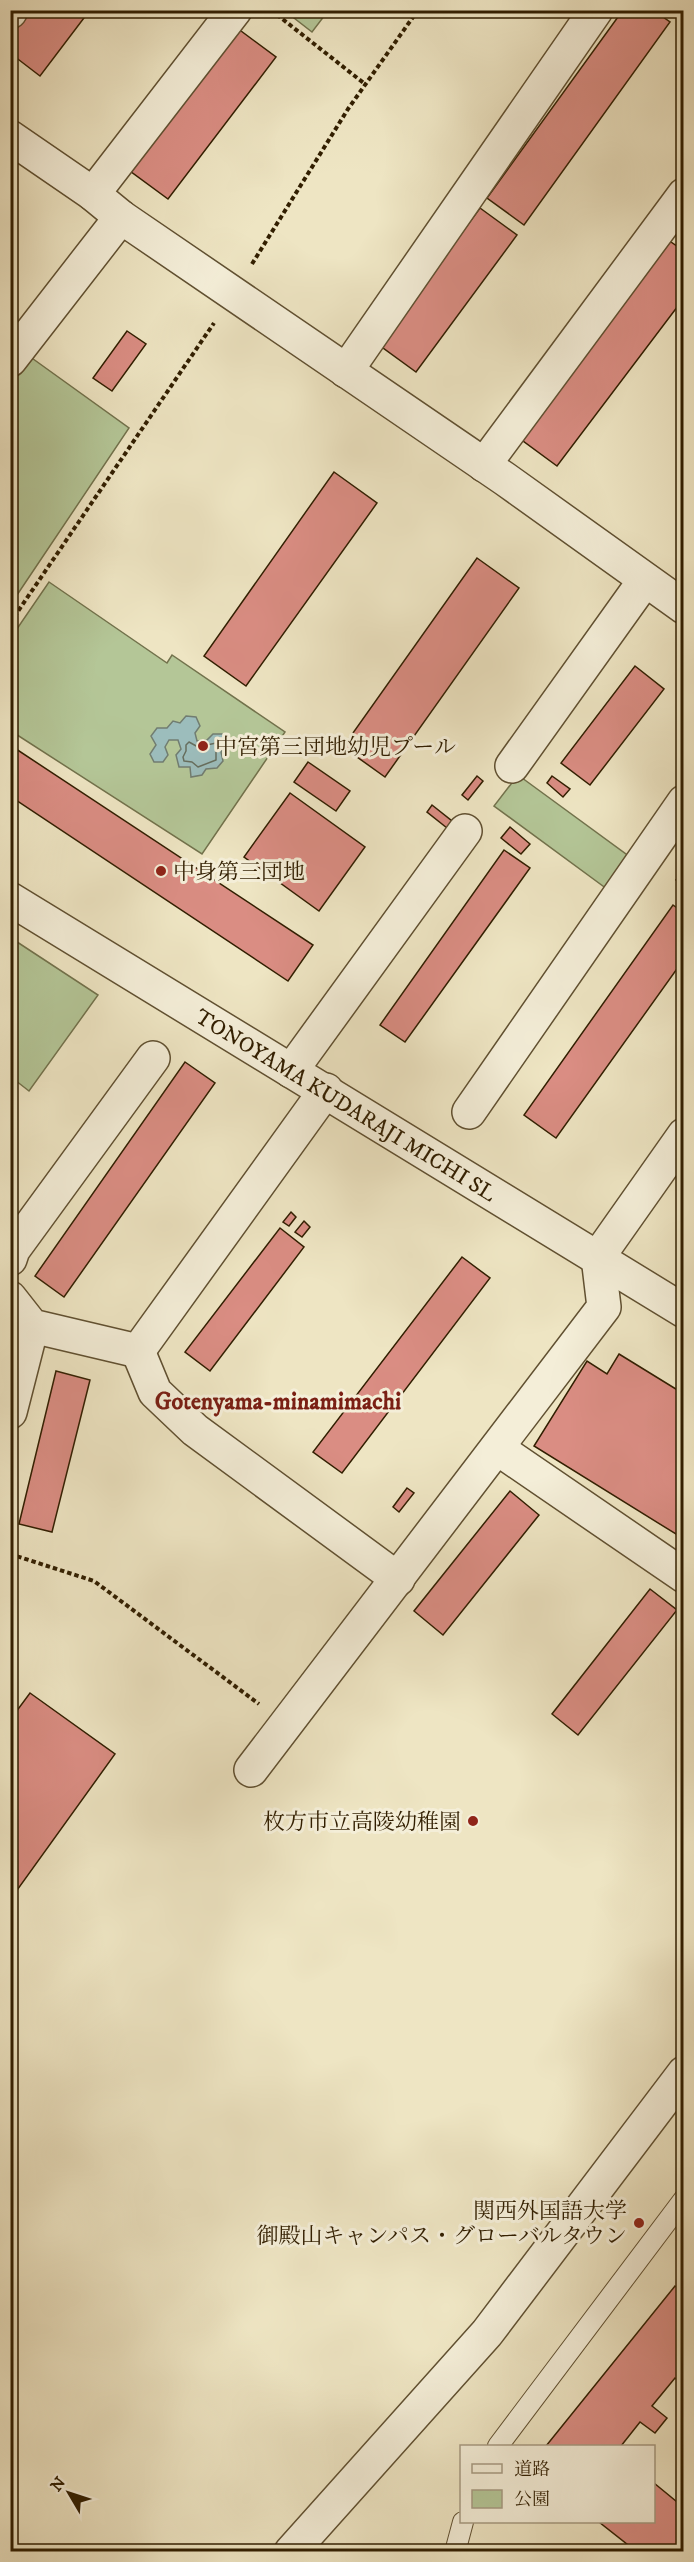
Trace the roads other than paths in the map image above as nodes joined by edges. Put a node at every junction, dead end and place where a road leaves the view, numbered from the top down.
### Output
1 (235, 10) edge
2 (596, 10) edge
3 (10, 138) edge
4 (93, 194) junction
5 (684, 195) edge
6 (121, 217) junction
7 (10, 360) edge
8 (346, 371) junction
9 (484, 465) junction
10 (645, 580) junction
11 (684, 607) edge
12 (512, 766) dead end
13 (684, 802) edge
14 (465, 831) dead end
15 (10, 899) edge
16 (153, 1058) dead end
17 (291, 1071) junction
18 (326, 1090) junction
19 (470, 1112) dead end
20 (684, 1135) edge
21 (598, 1257) junction
22 (10, 1259) edge
23 (10, 1298) edge
24 (684, 1311) edge
25 (32, 1326) junction
26 (138, 1351) junction
27 (10, 1412) edge
28 (497, 1448) junction
29 (684, 1576) edge
30 (398, 1579) junction
31 (251, 1770) dead end
32 (684, 2073) edge
33 (684, 2199) edge
34 (499, 2445) edge
35 (463, 2523) edge
36 (291, 2552) edge
37 (455, 2552) edge

1 - 4 street
2 - 8 street
3 - 4 street
4 - 6 street
5 - 9 street
6 - 7 street
6 - 8 street
8 - 9 street
9 - 10 street
10 - 11 street
10 - 12 street
13 - 19 street
14 - 17 street
15 - 17 street, TONOYAMA KUDARAJI MICHI SL
16 - 22 street
17 - 18 street, TONOYAMA KUDARAJI MICHI SL
18 - 21 street, TONOYAMA KUDARAJI MICHI SL
18 - 26 street
20 - 21 street
21 - 24 street, TONOYAMA KUDARAJI MICHI SL
21 - 28 street
23 - 25 street
25 - 26 street
25 - 27 street
26 - 30 street
28 - 29 street
28 - 30 street
30 - 31 street
32 - 36 street
33 - 34 lane
35 - 37 lane

